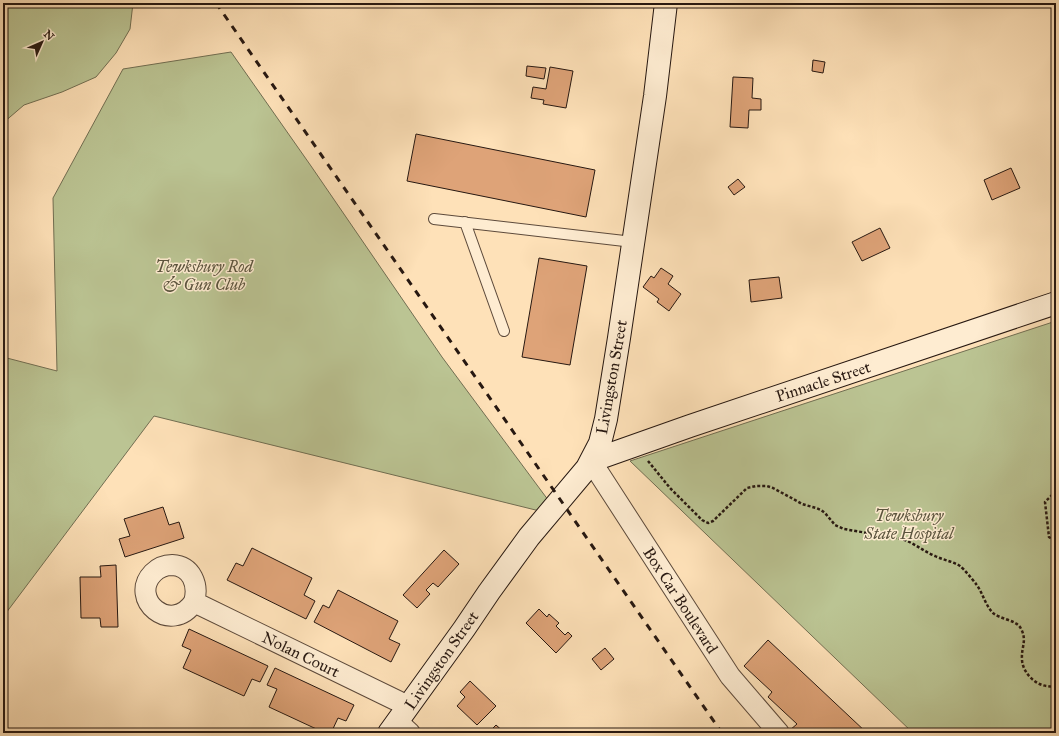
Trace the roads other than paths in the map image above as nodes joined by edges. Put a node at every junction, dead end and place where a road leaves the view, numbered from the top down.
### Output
1 (666, 3) edge
2 (434, 219) dead end
3 (465, 222) junction
4 (633, 242) junction
5 (1056, 303) edge
6 (504, 331) dead end
7 (591, 461) junction
8 (194, 602) dead end
9 (401, 723) edge
10 (779, 733) edge

1 - 4 street, Livingston Street
2 - 3 lane
3 - 4 lane
3 - 6 lane
4 - 7 street, Livingston Street
5 - 7 street, Pinnacle Street
7 - 9 street, Livingston Street
7 - 10 street, Box Car Boulevard
8 - 9 street, Nolan Court

